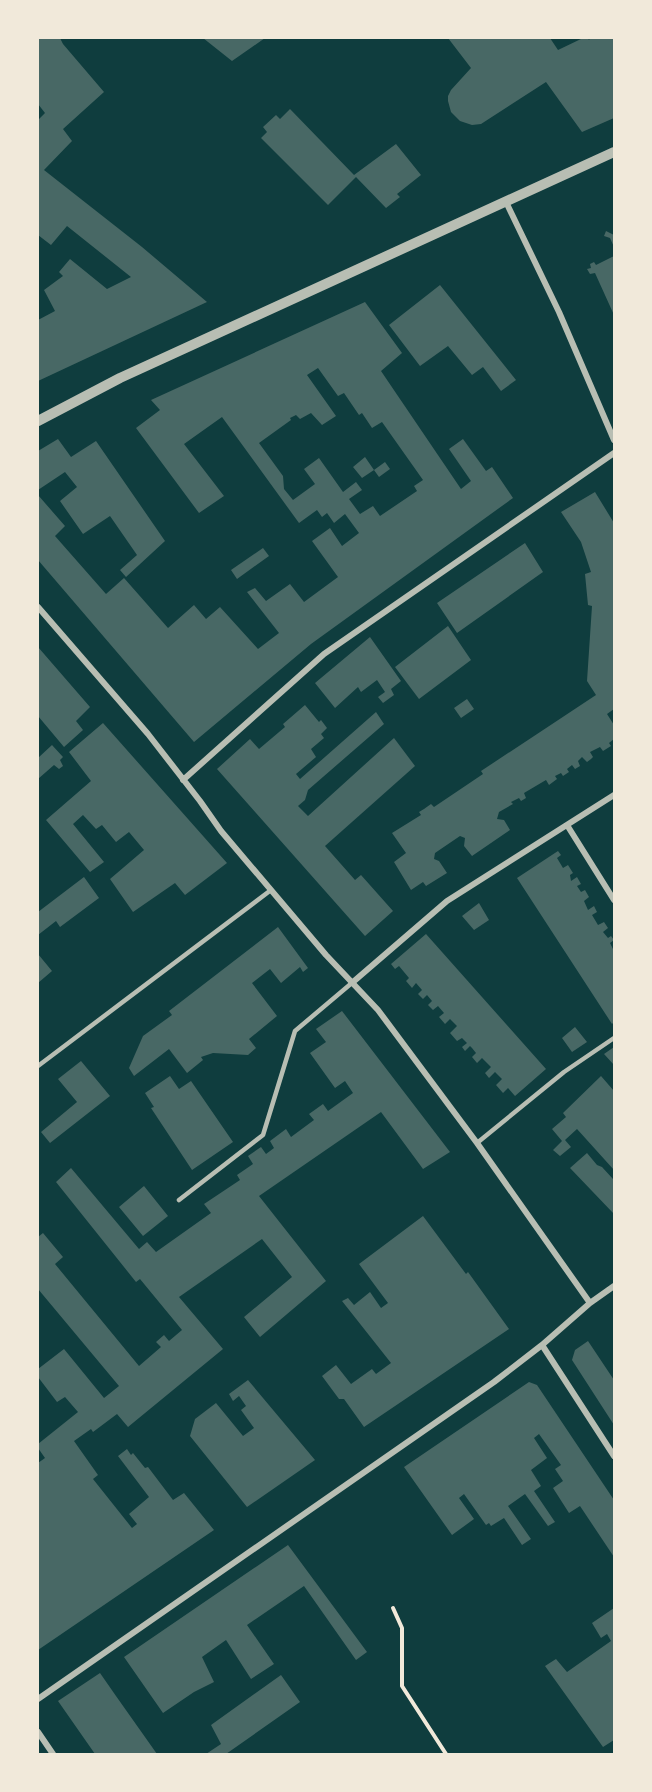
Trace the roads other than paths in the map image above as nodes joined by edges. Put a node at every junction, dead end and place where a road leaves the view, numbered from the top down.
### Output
1 (615, 152) edge
2 (506, 202) junction
3 (38, 420) edge
4 (615, 440) edge
5 (615, 453) edge
6 (38, 607) edge
7 (183, 780) junction
8 (615, 795) edge
9 (567, 825) junction
10 (271, 890) junction
11 (615, 900) edge
12 (353, 982) junction
13 (615, 1038) edge
14 (38, 1066) edge
15 (477, 1143) junction
16 (179, 1200) dead end
17 (615, 1286) edge
18 (590, 1303) junction
19 (542, 1345) junction
20 (615, 1456) edge
21 (38, 1699) edge
22 (38, 1732) edge
23 (53, 1755) edge

1 - 2 street
2 - 3 street
2 - 4 street
5 - 7 street
6 - 7 street
7 - 10 street
8 - 9 street
9 - 11 street
9 - 12 street
10 - 12 street
10 - 14 lane
12 - 15 street
12 - 16 lane
13 - 15 lane
15 - 18 street
17 - 18 street
18 - 19 street
19 - 20 street
19 - 21 street
22 - 23 street

